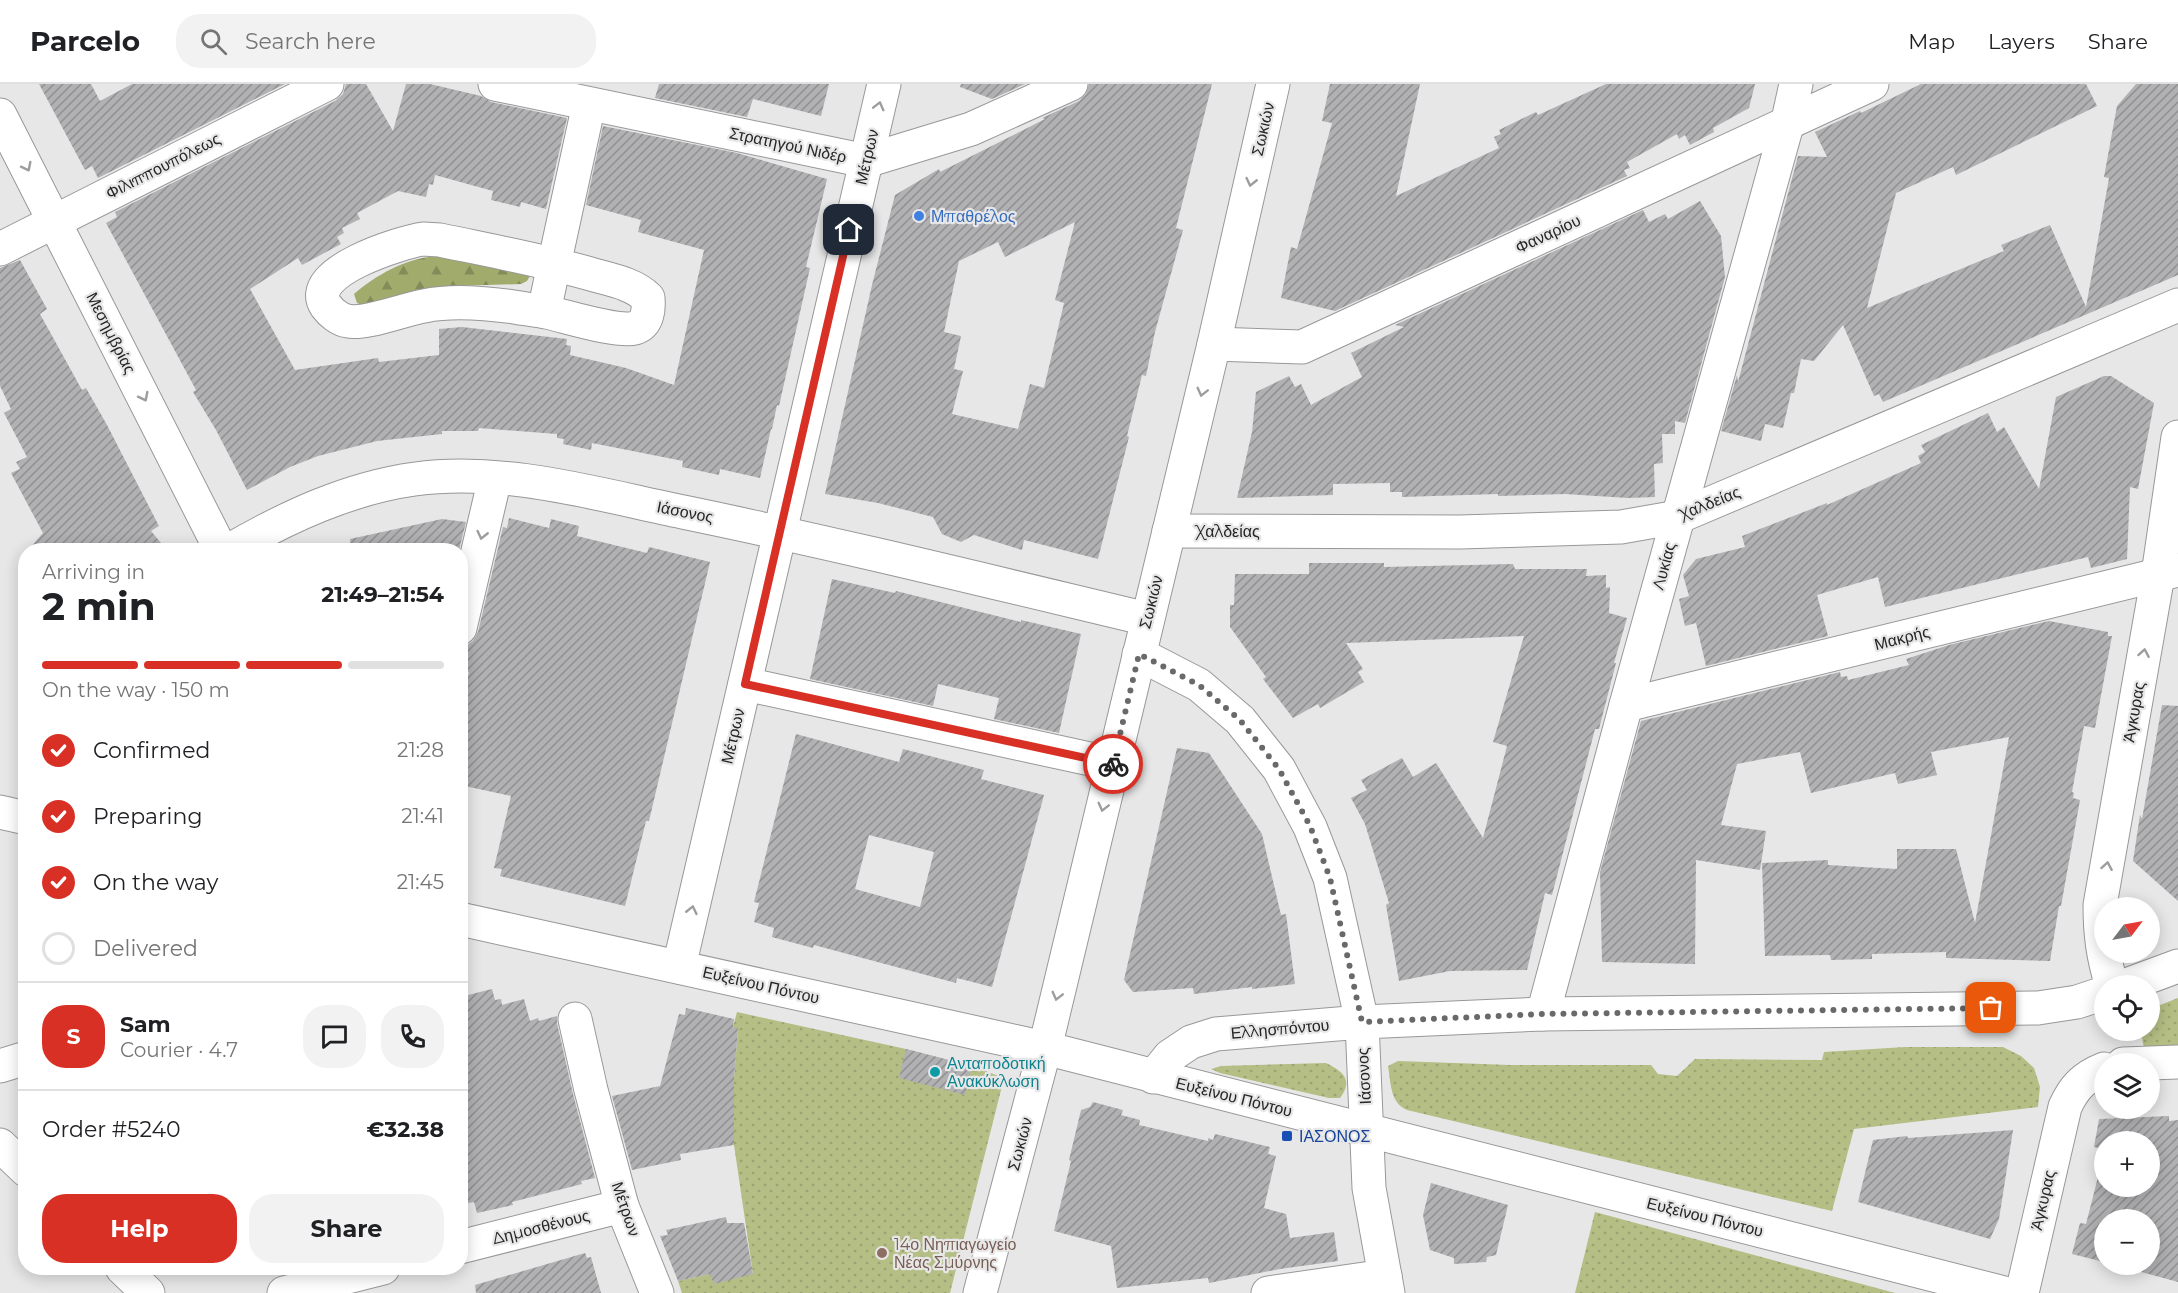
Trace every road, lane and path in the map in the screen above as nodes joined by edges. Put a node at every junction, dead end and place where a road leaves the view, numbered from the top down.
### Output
1 (327, 84) edge
2 (495, 84) edge
3 (884, 84) edge
4 (1071, 84) edge
5 (1273, 84) edge
6 (1796, 84) edge
7 (1872, 84) edge
8 (537, 89) edge
9 (589, 104) junction
10 (0, 116) edge
11 (1787, 125) junction
12 (866, 161) junction
13 (54, 220) junction
14 (0, 249) edge
15 (555, 264) junction
16 (2178, 305) edge
17 (544, 311) junction
18 (1214, 344) junction
19 (2178, 436) edge
20 (495, 478) junction
21 (1678, 517) junction
22 (779, 531) junction
23 (1169, 531) junction
24 (217, 543) edge
25 (242, 543) edge
26 (2168, 573) edge
27 (468, 594) edge
28 (1147, 619) junction
29 (1139, 654) junction
30 (745, 684) junction
31 (1626, 705) junction
32 (1113, 764) junction
33 (0, 812) edge
34 (18, 816) edge
35 (468, 921) edge
36 (2178, 966) edge
37 (679, 967) junction
38 (2108, 975) edge
39 (2154, 975) edge
40 (2094, 996) edge
41 (1543, 1014) junction
42 (575, 1019) dead end
43 (1362, 1022) junction
44 (1045, 1048) junction
45 (18, 1060) edge
46 (2178, 1062) edge
47 (2160, 1063) edge
48 (0, 1066) edge
49 (2094, 1074) edge
50 (1153, 1077) junction
51 (1366, 1131) junction
52 (0, 1145) edge
53 (18, 1162) edge
54 (622, 1206) junction
55 (468, 1245) edge
56 (129, 1275) edge
57 (355, 1275) edge
58 (1387, 1285) edge
59 (148, 1293) edge
60 (284, 1293) edge
61 (657, 1293) edge
62 (980, 1293) edge
63 (1268, 1293) edge
64 (2004, 1293) edge
65 (2022, 1293) edge

1 - 13 street, Φιλιππουπόλεως
2 - 8 street, Στρατηγού Νιδέρ
12 -> 3 street, Μέτρων
4 - 12 street, Στρατηγού Νιδέρ
5 -> 18 street, Σωκιών
6 - 11 street, Λυκίας
7 - 11 street, Φαναρίου
8 - 9 street, Στρατηγού Νιδέρ
9 - 12 street, Στρατηγού Νιδέρ
9 - 15 street
10 -> 13 street, Μεσημβρίας
11 - 18 street, Φαναρίου
11 - 21 street, Λυκίας
12 - 22 street, Μέτρων
13 - 14 street, Φιλιππουπόλεως
13 -> 24 street, Μεσημβρίας
15 - 17 street
15 - 17 street
15 - 17 street
16 - 21 street, Χαλδείας
18 -> 23 street, Σωκιών
19 - 26 street, Άγκυρας
20 - 22 street, Ιάσονος
20 - 25 street, Ιάσονος
20 -> 27 street
21 - 23 street, Χαλδείας
21 - 31 street, Λυκίας
22 - 28 street, Ιάσονος
22 - 30 street, Μέτρων
23 - 28 street, Σωκιών
26 - 31 street, Μακρής
38 -> 26 street, Άγκυρας
28 - 29 street, Σωκιών
29 - 32 street, Σωκιών
29 - 43 street, Ιάσονος
30 - 32 street
37 -> 30 street, Μέτρων
31 - 41 street, Λυκίας
32 -> 44 street, Σωκιών
33 - 34 street
35 - 37 street, Ευξείνου Πόντου
36 - 39 street
37 - 44 street, Ευξείνου Πόντου
40 - 41 street, Ελλησπόντου
41 - 43 street, Ελλησπόντου
42 - 54 street, Μέτρων
43 - 50 street, Ελλησπόντου
43 - 51 street, Ιάσονος
44 - 50 street, Ευξείνου Πόντου
44 - 62 street, Σωκιών
45 - 48 street
46 - 47 street
49 - 65 street, Άγκυρας
50 - 51 street, Ευξείνου Πόντου
51 - 58 street, Ιάσονος
51 - 64 street, Ευξείνου Πόντου
52 - 53 street
54 - 55 street, Δημοσθένους
54 - 61 street, Μέτρων
56 - 59 street
57 - 60 street
58 - 63 street

